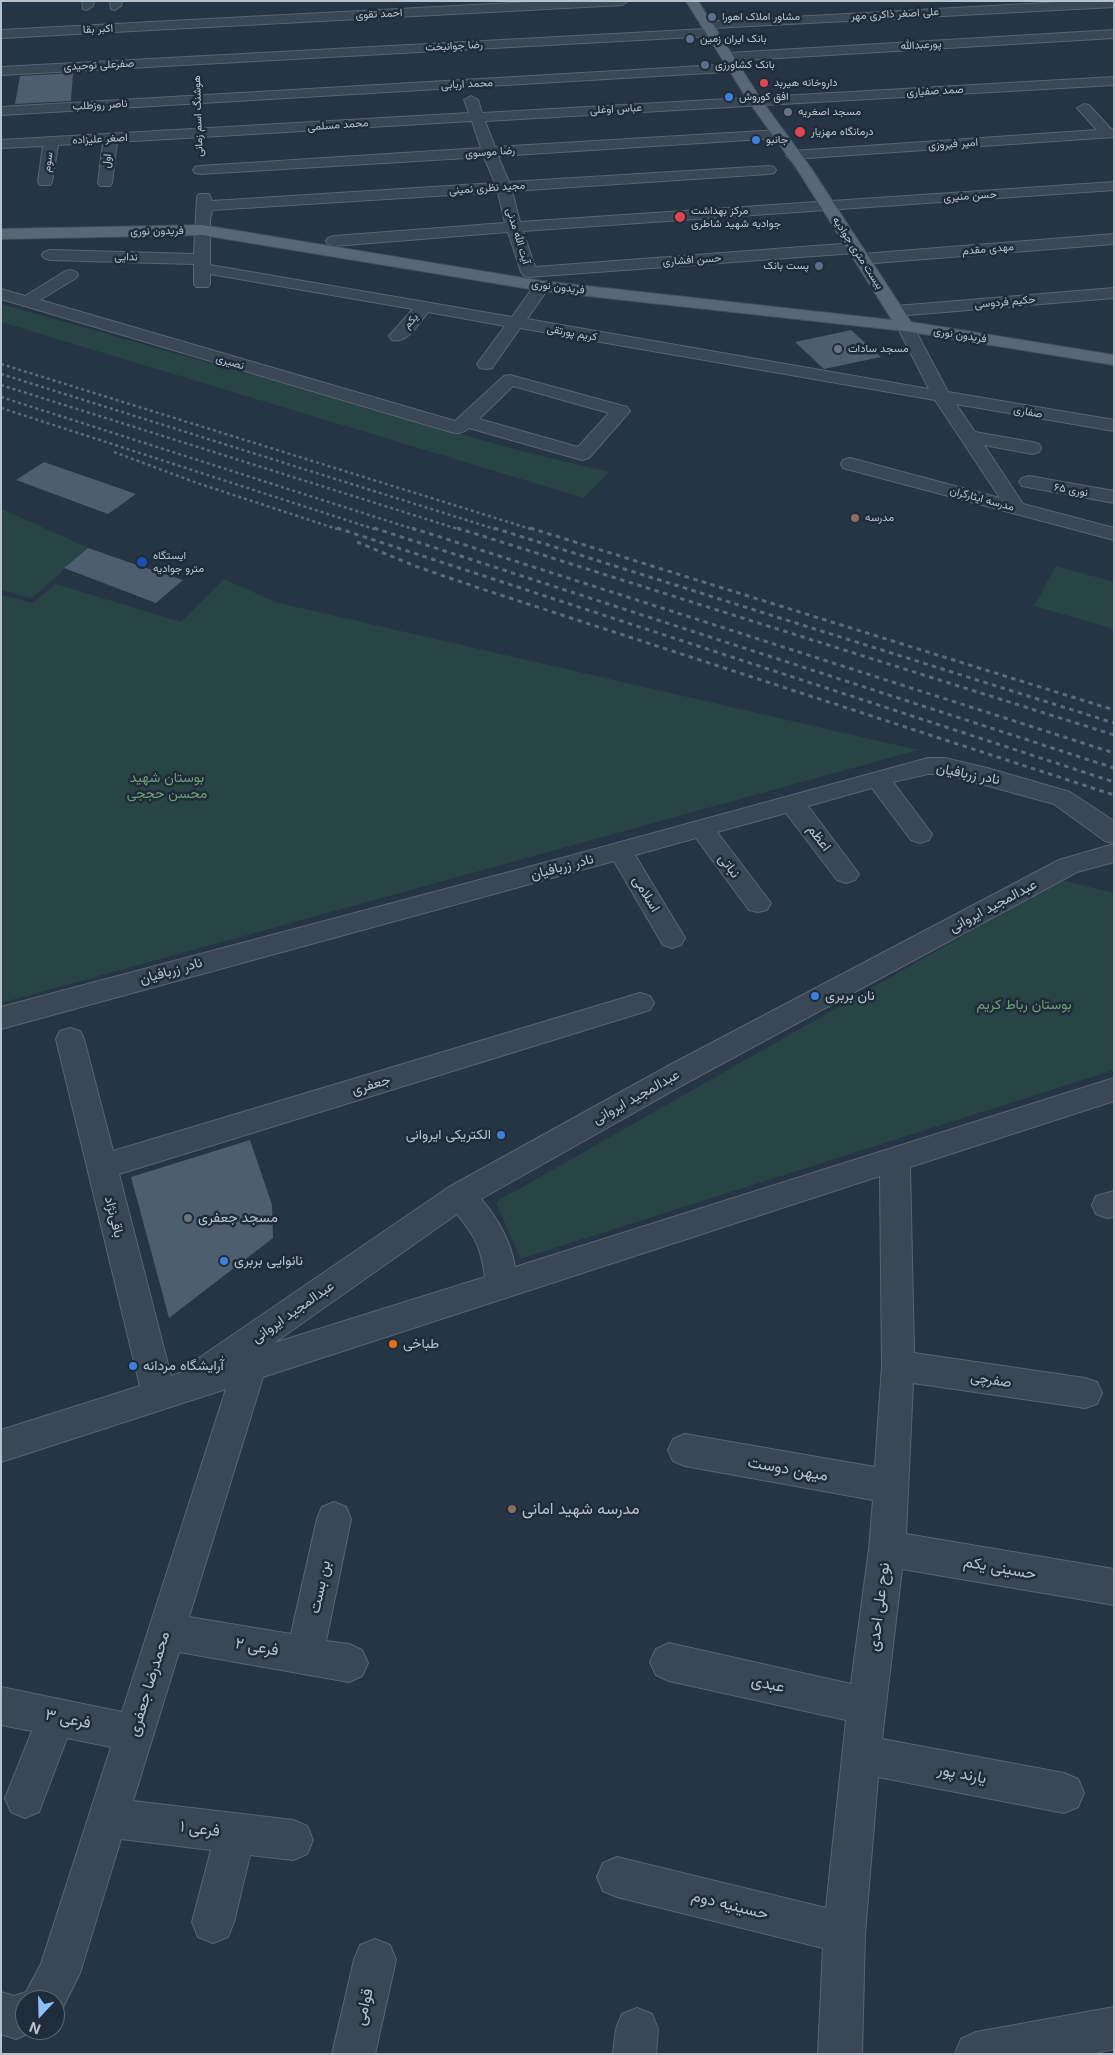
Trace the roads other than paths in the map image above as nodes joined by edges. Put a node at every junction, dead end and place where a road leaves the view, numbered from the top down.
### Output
1 (622, 1) edge
2 (692, 1) edge
3 (548, 3) edge
4 (1114, 3) edge
5 (195, 9) dead end
6 (441, 11) edge
7 (503, 14) edge
8 (353, 21) junction
9 (603, 24) dead end
10 (553, 25) dead end
11 (97, 26) junction
12 (1034, 26) dead end
13 (196, 28) junction
14 (709, 28) junction
15 (43, 29) junction
16 (1, 34) edge
17 (396, 34) dead end
18 (1114, 34) edge
19 (1076, 36) junction
20 (609, 37) junction
21 (305, 38) dead end
22 (1049, 38) junction
23 (560, 40) junction
24 (534, 41) junction
25 (451, 42) junction
26 (514, 42) junction
27 (975, 42) junction
28 (100, 45) dead end
29 (912, 46) junction
30 (1086, 46) dead end
31 (398, 49) junction
32 (841, 50) junction
33 (356, 51) junction
34 (86, 52) dead end
35 (337, 52) junction
36 (307, 54) junction
37 (988, 55) dead end
38 (540, 56) dead end
39 (924, 58) dead end
40 (197, 60) joint
41 (732, 62) junction
42 (851, 62) dead end
43 (84, 66) junction
44 (340, 67) dead end
45 (1104, 68) dead end
46 (36, 69) junction
47 (1, 70) edge
48 (1037, 74) dead end
49 (968, 75) dead end
50 (1002, 75) dead end
51 (1114, 79) edge
52 (852, 80) dead end
53 (898, 80) dead end
54 (818, 83) dead end
55 (466, 84) junction
56 (1048, 84) junction
57 (1014, 86) junction
58 (979, 88) junction
59 (123, 89) dead end
60 (908, 93) junction
61 (862, 96) junction
62 (826, 98) junction
63 (756, 102) junction
64 (123, 104) junction
65 (1084, 108) dead end
66 (1, 111) edge
67 (477, 117) junction
68 (199, 122) junction
69 (82, 123) dead end
70 (19, 128) dead end
71 (984, 128) dead end
72 (898, 132) dead end
73 (930, 133) dead end
74 (1111, 133) edge
75 (779, 134) junction
76 (110, 139) junction
77 (80, 140) junction
78 (996, 141) junction
79 (50, 142) junction
80 (8, 144) edge
81 (939, 145) junction
82 (909, 147) junction
83 (489, 152) junction
84 (793, 155) junction
85 (200, 170) junction
86 (769, 170) dead end
87 (1038, 177) dead end
88 (45, 182) dead end
89 (105, 183) dead end
90 (1114, 186) edge
91 (504, 187) junction
92 (1049, 191) junction
93 (827, 206) junction
94 (203, 219) junction
95 (1, 225) edge
96 (514, 227) junction
97 (990, 231) dead end
98 (1, 234) edge
99 (1114, 239) edge
100 (334, 241) junction
101 (1004, 248) junction
102 (858, 254) junction
103 (50, 255) dead end
104 (202, 270) junction
105 (529, 272) junction
106 (70, 275) dead end
107 (542, 286) junction
108 (1114, 293) edge
109 (1, 294) edge
110 (28, 301) junction
111 (424, 307) junction
112 (900, 317) junction
113 (516, 323) junction
114 (398, 336) dead end
115 (1114, 346) edge
116 (1114, 360) edge
117 (486, 364) dead end
118 (942, 397) junction
119 (462, 425) junction
120 (1114, 426) edge
121 (970, 437) junction
122 (1032, 448) dead end
123 (850, 464) dead end
124 (1029, 482) dead end
125 (1114, 497) edge
126 (1017, 508) junction
127 (1114, 534) edge
128 (877, 779) junction
129 (792, 802) junction
130 (700, 828) junction
131 (920, 834) dead end
132 (1112, 836) edge
133 (620, 851) junction
134 (846, 874) dead end
135 (758, 903) dead end
136 (672, 938) dead end
137 (640, 1003) dead end
138 (1, 1018) edge
139 (70, 1039) dead end
140 (1114, 1089) edge
141 (895, 1159) junction
142 (102, 1166) junction
143 (460, 1196) junction
144 (502, 1285) junction
145 (250, 1366) junction
146 (898, 1366) junction
147 (171, 1391) junction
148 (1085, 1393) dead end
149 (1, 1446) edge
150 (685, 1450) dead end
151 (892, 1487) junction
152 (334, 1519) dead end
153 (887, 1549) junction
154 (1114, 1587) edge
155 (166, 1631) junction
156 (305, 1655) junction
157 (668, 1662) dead end
158 (349, 1663) dead end
159 (1, 1706) edge
160 (867, 1706) junction
161 (56, 1717) junction
162 (134, 1733) junction
163 (861, 1754) junction
164 (1064, 1793) dead end
165 (25, 1798) dead end
166 (108, 1818) junction
167 (236, 1833) junction
168 (293, 1840) dead end
169 (617, 1877) dead end
170 (212, 1922) dead end
171 (844, 1933) junction
172 (375, 1960) dead end
173 (50, 1990) edge
174 (1, 2013) edge
175 (15, 2018) edge
176 (1114, 2028) edge
177 (353, 2054) edge
178 (840, 2054) edge
179 (976, 2054) edge

1 - 3 street, احمد تقوی
2 - 14 main road, بیست متری جوادیه
3 - 7 street, احمد تقوی
4 - 14 street, علی اصغر ذاکری مهر
5 - 13 street
6 - 7 street, احمد تقوی
6 - 8 street, احمد تقوی
7 - 26 street
8 - 13 street, احمد تقوی
8 - 33 street
9 - 20 street
10 - 23 street
11 - 13 street, اکبر بقا
11 - 15 street, اکبر بقا
11 - 28 street
12 - 22 street
14 - 20 street, رضا جوانبخت
14 - 41 main road, بیست متری جوادیه
15 - 16 street, اکبر بقا
15 - 46 street
17 - 31 street
18 - 19 street, پورعبدالله
19 - 22 street, پورعبدالله
19 - 30 street
20 - 23 street, رضا جوانبخت
21 - 36 street
22 - 27 street, پورعبدالله
23 - 24 street, رضا جوانبخت
24 - 26 street, رضا جوانبخت
24 - 38 street
25 - 26 street, رضا جوانبخت
25 - 31 street, رضا جوانبخت
25 - 55 street, آیت‌ الله مدنی
27 - 29 street, پورعبدالله
27 - 37 street
29 - 32 street, پورعبدالله
29 - 39 street
31 - 33 street, رضا جوانبخت
32 - 41 street, پورعبدالله
32 - 42 street
33 - 35 street, رضا جوانبخت
34 - 43 street
35 - 36 street, رضا جوانبخت
35 - 44 street
36 - 40 street, رضا جوانبخت
40 - 43 street, صفرعلی توحیدی
41 - 55 street, محمد اربابی
41 - 63 main road, بیست متری جوادیه
43 - 46 street, صفرعلی توحیدی
45 - 51 street
46 - 47 street, صفرعلی توحیدی
48 - 56 street
49 - 58 street
50 - 57 street
51 - 56 street, صمد صفیاری
52 - 61 street
53 - 60 street
54 - 62 street
55 - 67 street, آیت‌ الله مدنی
55 - 68 street, محمد اربابی
56 - 57 street, صمد صفیاری
57 - 58 street, صمد صفیاری
58 - 60 street, صمد صفیاری
59 - 64 street
60 - 61 street, صمد صفیاری
61 - 62 street, صمد صفیاری
62 - 63 street, صمد صفیاری
63 - 67 street, عباس اوغلی
63 - 75 main road, بیست متری جوادیه
64 - 66 street, ناصر روزطلب
64 - 68 street, ناصر روزطلب
65 - 74 street
67 - 68 street, محمد مسلمی
67 - 83 street, آیت‌ الله مدنی
68 - 76 street, اصغر علیزاده
68 - 85 street, هوشنگ اسم زمانی
69 - 77 street
70 - 80 street
71 - 78 street
72 - 82 street
73 - 81 street
74 - 78 street, امیر فیروزی
75 - 83 street, رضا موسوی
75 - 84 main road, بیست متری جوادیه
76 - 77 street, اصغر علیزاده
76 - 89 street, اول
77 - 79 street, اصغر علیزاده
78 - 81 street, امیر فیروزی
79 - 80 street, اصغر علیزاده
79 - 88 street, سوم
81 - 82 street, امیر فیروزی
82 - 84 street, امیر فیروزی
83 - 85 street, رضا موسوی
83 - 91 street, آیت‌ الله مدنی
84 - 93 main road, بیست متری جوادیه
85 - 94 street, هوشنگ اسم زمانی
86 - 91 street, مجید نظری نمینی
87 - 92 street
90 - 92 street, حسن منیری
91 - 94 street, مجید نظری نمینی
91 - 96 street, آیت‌ الله مدنی
92 - 93 street, حسن منیری
93 - 96 street, حسن منیری
93 - 102 main road, بیست متری جوادیه
94 - 95 main road, فریدون نوری
94 - 98 main road, فریدون نوری
94 - 100 main road, فریدون نوری
94 - 104 street
94 - 107 main road, فریدون نوری
96 - 100 street, حسن منیری
96 - 105 street, آیت‌ الله مدنی
97 - 101 street
99 - 101 street, مهدی مقدم
100 - 105 main road, فریدون نوری
101 - 102 street, مهدی مقدم
102 - 105 street, حسن افشاری
102 - 112 main road, بیست متری جوادیه
103 - 104 street, ندایی
104 - 111 street, کریم پورتقی
105 - 112 main road, فریدون نوری
106 - 110 street
107 - 112 main road, فریدون نوری
107 - 113 street
108 - 112 street, حکیم فردوسی
109 - 110 street, نصیری
110 - 119 street, نصیری
111 - 113 street, کریم پورتقی
111 - 114 street, یکم
112 - 115 main road, فریدون نوری
112 - 116 main road, فریدون نوری
112 - 118 street, بیست متری جوادیه
113 - 117 street
113 - 118 street, کریم پورتقی
118 - 120 street, صفاری
118 - 121 street, بیست متری جوادیه
119 - 119 street, نصیری
121 - 122 street
121 - 126 street, بیست متری جوادیه
123 - 126 street, مدرسه ایثارگران
124 - 125 street, نوری ۶۵
126 - 127 street, مدرسه ایثارگران
128 - 129 street, نادر زربافیان
128 - 131 street
128 - 132 street, نادر زربافیان
129 - 130 street, نادر زربافیان
129 - 134 street, اعظم
130 - 133 street, نادر زربافیان
130 - 135 street, نباتی
132 - 143 street, عبدالمجید ایروانی
133 - 136 street, اسلامی
133 - 138 street, نادر زربافیان
137 - 142 street, جعفری
139 - 142 street, باقی‌نژاد
140 - 141 street, عبدالمجید ایروانی
141 - 144 street, عبدالمجید ایروانی
141 - 146 street, نوح علی احدی
142 - 147 street, باقی‌نژاد
143 - 144 street
143 - 147 street, عبدالمجید ایروانی
144 - 145 street, عبدالمجید ایروانی
145 - 147 street, عبدالمجید ایروانی
145 - 155 street, محمدرضا جعفری
146 - 148 street, صفرچی
146 - 151 street, نوح علی احدی
147 - 149 street, عبدالمجید ایروانی
150 - 151 street, میهن دوست
151 - 153 street, نوح علی احدی
152 - 156 street, بن بست
153 - 154 street, حسینی یکم
153 - 160 street, نوح علی احدی
155 - 156 street, فرعی ۲
155 - 162 street, محمدرضا جعفری
156 - 158 street, فرعی ۲
157 - 160 street, عبدی
159 - 161 street, فرعی ۳
160 - 163 street, نوح علی احدی
161 - 162 street, فرعی ۳
161 - 165 street
162 - 166 street, محمدرضا جعفری
163 - 164 street, یارند پور
163 - 171 street, نوح علی احدی
166 - 167 street, فرعی ۱
166 - 173 street, محمدرضا جعفری
167 - 168 street, فرعی ۱
167 - 170 street
169 - 171 street, حسینیه دوم
171 - 178 street, نوح علی احدی
172 - 177 street, قوامی
174 - 175 street
176 - 179 street

